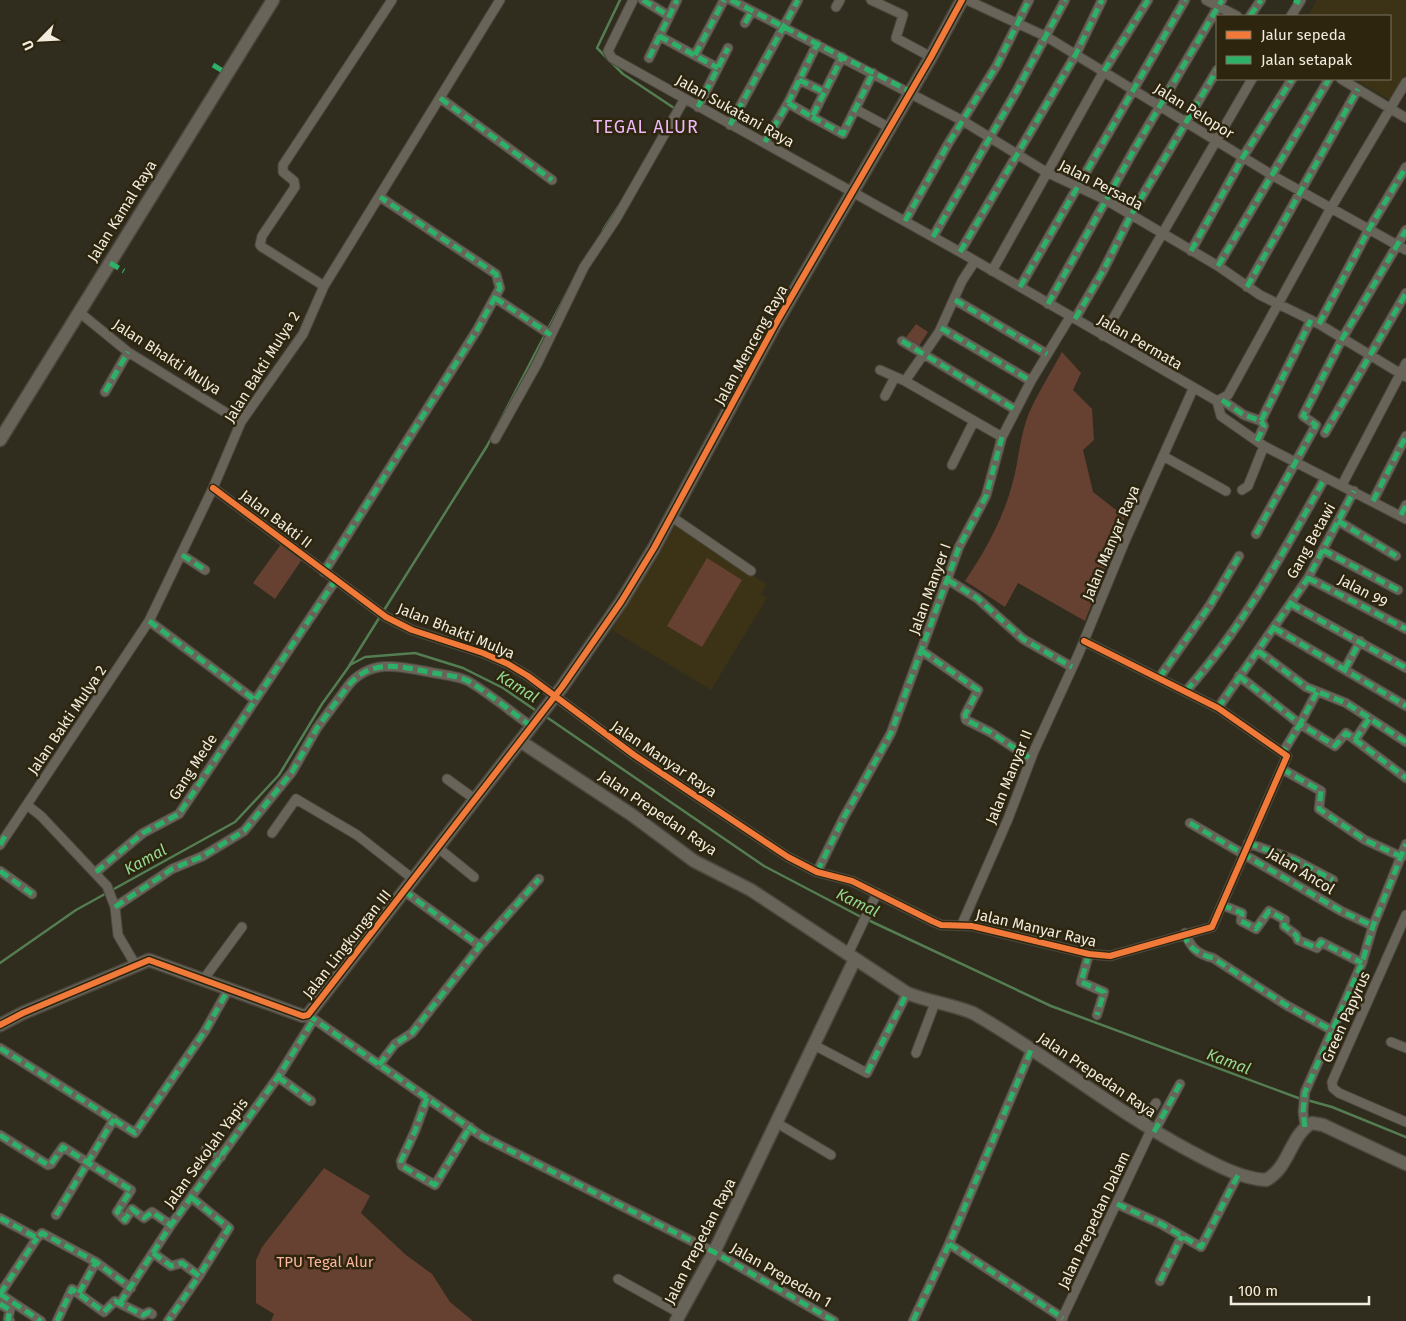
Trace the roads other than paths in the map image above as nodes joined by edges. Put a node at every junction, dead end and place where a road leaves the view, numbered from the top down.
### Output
1 (273, 0) edge
2 (392, 0) edge
3 (500, 0) edge
4 (633, 0) edge
5 (642, 0) edge
6 (677, 0) edge
7 (724, 0) edge
8 (731, 0) edge
9 (798, 0) edge
10 (872, 0) edge
11 (962, 0) edge
12 (967, 0) edge
13 (1028, 0) edge
14 (1065, 0) edge
15 (1102, 0) edge
16 (1148, 0) edge
17 (1185, 0) edge
18 (1206, 0) edge
19 (1260, 0) edge
20 (1298, 1) edge
21 (1220, 3) edge
22 (752, 11) junction
23 (1236, 15) edge
24 (1251, 15) edge
25 (1291, 15) edge
26 (669, 16) junction
27 (746, 23) dead end
28 (1017, 24) junction
29 (783, 27) junction
30 (659, 36) junction
31 (1047, 37) junction
32 (817, 44) junction
33 (728, 48) dead end
34 (1076, 54) junction
35 (695, 55) junction
36 (842, 57) junction
37 (931, 57) junction
38 (649, 58) dead end
39 (718, 68) junction
40 (1104, 71) junction
41 (1216, 72) edge
42 (873, 73) junction
43 (799, 80) junction
44 (1251, 80) edge
45 (1291, 80) edge
46 (1327, 80) edge
47 (1343, 80) edge
48 (1406, 82) edge
49 (1133, 89) junction
50 (1358, 89) junction
51 (906, 90) junction
52 (824, 92) junction
53 (440, 98) junction
54 (684, 100) junction
55 (788, 103) junction
56 (1159, 106) junction
57 (698, 108) junction
58 (1390, 108) junction
59 (855, 109) junction
60 (812, 117) junction
61 (1406, 118) edge
62 (962, 120) junction
63 (1186, 122) junction
64 (730, 124) junction
65 (890, 128) junction
66 (989, 138) junction
67 (1216, 140) junction
68 (765, 142) junction
69 (1016, 154) junction
70 (1243, 157) junction
71 (1406, 166) edge
72 (1046, 172) junction
73 (1271, 174) junction
74 (552, 180) dead end
75 (1078, 186) junction
76 (852, 192) junction
77 (1301, 192) junction
78 (380, 196) junction
79 (1106, 200) junction
80 (1331, 208) junction
81 (1131, 215) junction
82 (905, 221) junction
83 (1369, 229) junction
84 (1406, 230) edge
85 (1162, 233) junction
86 (932, 237) junction
87 (1402, 247) edge
88 (1191, 251) junction
89 (960, 252) junction
90 (975, 261) junction
91 (1218, 266) junction
92 (992, 271) junction
93 (324, 286) junction
94 (1247, 286) junction
95 (1020, 287) junction
96 (1406, 293) edge
97 (495, 298) junction
98 (955, 300) junction
99 (1048, 304) junction
100 (1278, 304) junction
101 (79, 312) junction
102 (1072, 318) junction
103 (1314, 322) junction
104 (941, 328) junction
105 (548, 332) junction
106 (1103, 336) junction
107 (1342, 339) junction
108 (902, 341) dead end
109 (128, 352) junction
110 (1048, 354) junction
111 (924, 355) junction
112 (1370, 355) junction
113 (1406, 362) edge
114 (880, 370) dead end
115 (1403, 375) edge
116 (895, 377) junction
117 (904, 381) junction
118 (1031, 381) junction
119 (1193, 389) junction
120 (105, 392) dead end
121 (885, 396) dead end
122 (1220, 400) junction
123 (1016, 410) junction
124 (974, 421) junction
125 (1260, 421) junction
126 (241, 422) junction
127 (1325, 433) dead end
128 (1406, 436) edge
129 (1002, 438) junction
130 (495, 439) dead end
131 (0, 440) edge
132 (1261, 444) junction
133 (1163, 456) junction
134 (1295, 462) junction
135 (952, 465) dead end
136 (1325, 478) junction
137 (1342, 485) junction
138 (213, 488) junction
139 (1242, 490) dead end
140 (1226, 491) dead end
141 (1354, 491) junction
142 (1373, 501) junction
143 (1406, 505) edge
144 (672, 517) junction
145 (1404, 517) edge
146 (1338, 521) junction
147 (1256, 534) dead end
148 (1323, 550) junction
149 (182, 555) junction
150 (1239, 556) dead end
151 (1396, 556) dead end
152 (205, 570) dead end
153 (751, 571) dead end
154 (324, 572) junction
155 (1308, 578) junction
156 (948, 580) junction
157 (336, 581) junction
158 (1398, 590) dead end
159 (1290, 604) junction
160 (149, 621) junction
161 (1274, 628) junction
162 (1406, 629) edge
163 (1084, 641) junction
164 (1360, 641) junction
165 (922, 651) junction
166 (1258, 651) junction
167 (1072, 667) junction
168 (1406, 668) edge
169 (1345, 669) junction
170 (1239, 676) junction
171 (1159, 678) junction
172 (1186, 691) junction
173 (1317, 692) junction
174 (255, 700) junction
175 (551, 701) junction
176 (1406, 706) edge
177 (1218, 708) junction
178 (1369, 719) junction
179 (533, 723) junction
180 (1300, 724) junction
181 (1355, 740) junction
182 (520, 741) junction
183 (1406, 742) edge
184 (1283, 752) junction
185 (1031, 759) junction
186 (1282, 769) junction
187 (1406, 778) edge
188 (447, 779) dead end
189 (476, 800) junction
190 (27, 806) junction
191 (1190, 823) dead end
192 (4, 832) edge
193 (272, 833) dead end
194 (1248, 844) junction
195 (1406, 844) edge
196 (0, 845) edge
197 (438, 847) junction
198 (1244, 853) junction
199 (1402, 857) junction
200 (0, 871) edge
201 (96, 872) junction
202 (817, 872) junction
203 (474, 877) dead end
204 (413, 879) junction
205 (539, 879) dead end
206 (1332, 880) dead end
207 (404, 891) junction
208 (877, 893) junction
209 (32, 894) dead end
210 (114, 905) junction
211 (1222, 905) junction
212 (1406, 914) edge
213 (962, 924) junction
214 (1373, 926) junction
215 (242, 927) dead end
216 (1185, 933) junction
217 (480, 946) junction
218 (1089, 954) junction
219 (852, 956) junction
220 (1362, 963) junction
221 (135, 964) junction
222 (203, 980) junction
223 (228, 990) junction
224 (907, 993) junction
225 (935, 1003) junction
226 (1097, 1014) dead end
227 (311, 1017) junction
228 (0, 1025) edge
229 (1333, 1031) junction
230 (1391, 1042) dead end
231 (814, 1045) junction
232 (0, 1048) edge
233 (1406, 1048) edge
234 (1031, 1050) junction
235 (916, 1053) dead end
236 (379, 1065) junction
237 (278, 1076) junction
238 (1180, 1084) dead end
239 (427, 1098) junction
240 (311, 1101) dead end
241 (1156, 1103) dead end
242 (1405, 1118) edge
243 (114, 1119) junction
244 (777, 1123) junction
245 (470, 1127) junction
246 (1305, 1127) junction
247 (1149, 1129) junction
248 (0, 1135) edge
249 (206, 1149) dead end
250 (831, 1155) dead end
251 (221, 1157) junction
252 (87, 1161) junction
253 (1406, 1164) edge
254 (1238, 1174) junction
255 (192, 1198) junction
256 (1118, 1204) junction
257 (56, 1215) dead end
258 (0, 1218) edge
259 (171, 1225) junction
260 (1182, 1236) junction
261 (37, 1238) junction
262 (949, 1244) junction
263 (714, 1252) junction
264 (153, 1253) junction
265 (96, 1262) junction
266 (199, 1276) junction
267 (618, 1279) dead end
268 (1160, 1281) dead end
269 (131, 1288) junction
270 (79, 1293) junction
271 (0, 1294) edge
272 (120, 1303) junction
273 (0, 1304) edge
274 (152, 1314) dead end
275 (678, 1317) edge
276 (1062, 1319) edge
277 (10, 1321) edge
278 (41, 1321) edge
279 (57, 1321) edge
280 (168, 1321) edge
281 (834, 1321) edge
282 (913, 1321) edge

1 - 101 street, Jalan Kamal Raya
2 - 93 street
3 - 53 street, Jalan Bakti Mulya 2
4 - 54 street, Jalan Sukatani Raya
5 - 26 street
6 - 26 street
7 - 35 street
8 - 22 street, Jalan Persada
9 - 29 street
10 - 37 street
11 - 37 street, Jalan Menceng Raya
12 - 28 street, Jalan Pelopor
13 - 28 street
14 - 31 street
15 - 34 street
16 - 40 street
17 - 49 street
18 - 21 street
19 - 24 street
20 - 25 street
21 - 23 street
21 - 56 street
22 - 27 street
22 - 29 street, Jalan Persada
26 - 30 street
28 - 31 street, Jalan Pelopor
28 - 62 street
29 - 32 street, Jalan Persada
29 - 64 street
30 - 35 street
30 - 38 street
31 - 34 street, Jalan Pelopor
31 - 66 street
32 - 36 street, Jalan Persada
32 - 43 street
33 - 39 street
34 - 40 street, Jalan Pelopor
34 - 69 street
35 - 39 street
36 - 42 street, Jalan Persada
36 - 52 street
37 - 51 street, Jalan Menceng Raya
39 - 57 street
40 - 49 street, Jalan Pelopor
40 - 72 street
41 - 63 street, Jalan Manyer I
42 - 51 street, Jalan Persada
42 - 59 street
43 - 52 street
43 - 55 street
44 - 67 street
45 - 70 street
46 - 73 street
47 - 50 street
48 - 58 street
49 - 56 street, Jalan Pelopor
49 - 75 street
50 - 58 street
50 - 77 street
51 - 62 street, Jalan Persada
51 - 65 street, Jalan Menceng Raya
52 - 60 street
53 - 74 street
53 - 78 street, Jalan Bakti Mulya 2
54 - 57 street, Jalan Sukatani Raya
54 - 105 street
55 - 60 street
55 - 68 street
56 - 63 street, Jalan Pelopor
56 - 79 street
57 - 64 street, Jalan Sukatani Raya
58 - 61 street
58 - 80 street
59 - 60 street
59 - 65 street
62 - 66 street, Jalan Persada
62 - 82 street
63 - 67 street, Jalan Pelopor
63 - 81 street, Jalan Manyer I
64 - 68 street, Jalan Sukatani Raya
65 - 76 street, Jalan Menceng Raya
66 - 69 street, Jalan Persada
66 - 86 street
67 - 70 street, Jalan Pelopor
67 - 85 street
68 - 76 street, Jalan Sukatani Raya
69 - 72 street, Jalan Persada
69 - 89 street
70 - 73 street, Jalan Pelopor
70 - 88 street
71 - 83 street
72 - 75 street, Jalan Persada
72 - 92 street
73 - 77 street, Jalan Pelopor
73 - 91 street
75 - 79 street, Jalan Persada
75 - 95 street
76 - 82 street, Jalan Permata
76 - 144 street, Jalan Menceng Raya
77 - 80 street, Jalan Pelopor
77 - 94 street
78 - 93 street, Jalan Bakti Mulya 2
78 - 97 street
79 - 81 street, Jalan Persada
79 - 99 street
80 - 83 street, Jalan Pelopor
80 - 100 street
81 - 85 street, Jalan Persada
81 - 102 street, Jalan Manyer I
82 - 86 street, Jalan Permata
83 - 87 street, Jalan Pelopor
83 - 103 street
84 - 87 street
85 - 88 street, Jalan Persada
85 - 106 street
86 - 89 street, Jalan Permata
87 - 107 street
88 - 91 street, Jalan Persada
89 - 90 street, Jalan Permata
90 - 92 street, Jalan Permata
90 - 98 street
91 - 94 street, Jalan Persada
92 - 95 street, Jalan Permata
93 - 126 street, Jalan Bakti Mulya 2
94 - 100 street, Jalan Persada
95 - 99 street, Jalan Permata
96 - 112 street
97 - 105 street
97 - 154 street
98 - 104 street
98 - 110 street
99 - 102 street, Jalan Permata
100 - 103 street, Jalan Persada
100 - 122 street
101 - 109 street, Jalan Bhakti Mulya
101 - 131 street, Jalan Kamal Raya
102 - 106 street, Jalan Permata
102 - 110 street, Jalan Manyer I
103 - 107 street, Jalan Persada
103 - 125 street
104 - 111 street
104 - 118 street
105 - 130 street
106 - 119 street, Jalan Permata
107 - 112 street, Jalan Persada
107 - 134 street
108 - 111 street
109 - 120 street
109 - 126 street, Jalan Bhakti Mulya
110 - 118 street, Jalan Manyer I
111 - 117 street
111 - 123 street
112 - 115 street, Jalan Persada
112 - 127 street
113 - 115 street
114 - 116 street
115 - 137 street
116 - 117 street
116 - 121 street
117 - 124 street
118 - 123 street, Jalan Manyer I
119 - 122 street, Jalan Permata
119 - 133 street, Jalan Manyar Raya
122 - 125 street, Jalan Permata
122 - 132 street
123 - 129 street, Jalan Manyer I
124 - 129 street
124 - 135 street
125 - 132 street
126 - 138 street, Jalan Bakti Mulya 2
128 - 142 street
129 - 156 street, Jalan Manyer I
132 - 134 street
132 - 139 street
133 - 140 street
133 - 163 street, Jalan Manyar Raya
134 - 136 street
134 - 147 street
136 - 137 street
136 - 172 street
137 - 141 street
138 - 149 street, Jalan Bakti Mulya 2
138 - 154 street, Jalan Bakti II
141 - 142 street
141 - 146 street, Gang Betawi
142 - 145 street
143 - 145 street
144 - 153 street
144 - 175 street, Jalan Menceng Raya
146 - 148 street, Gang Betawi
146 - 151 street
148 - 155 street, Gang Betawi
148 - 158 street
149 - 152 street
149 - 160 street, Jalan Bakti Mulya 2
150 - 171 street
154 - 157 street, Jalan Bhakti Mulya
155 - 159 street, Gang Betawi
155 - 162 street, Jalan 99
156 - 165 street, Jalan Manyer I
156 - 167 street
157 - 174 street, Gang Mede
157 - 175 street, Jalan Bhakti Mulya
159 - 161 street, Gang Betawi
159 - 164 street
160 - 174 street
160 - 190 street, Jalan Bakti Mulya 2
161 - 166 street, Gang Betawi
161 - 169 street
163 - 167 street, Jalan Manyar II
163 - 171 street
164 - 168 street
164 - 169 street
165 - 185 street
165 - 202 street, Jalan Manyer I
166 - 170 street, Gang Betawi
166 - 173 street
167 - 185 street, Jalan Manyar II
169 - 176 street
170 - 177 street, Gang Betawi
170 - 180 street
171 - 172 street
172 - 177 street
173 - 178 street
173 - 180 street
174 - 201 street, Gang Mede
175 - 179 street, Jalan Lingkungan III
175 - 202 street, Jalan Manyar Raya
177 - 184 street
178 - 181 street
178 - 183 street
179 - 182 street, Jalan Lingkungan III
179 - 210 street
180 - 181 street
180 - 184 street
181 - 187 street
182 - 189 street, Jalan Lingkungan III
182 - 219 street, Jalan Prepedan Raya
184 - 186 street, Jalan Manyar Raya
185 - 213 street, Jalan Manyar II
186 - 194 street, Jalan Manyar Raya
186 - 199 street
188 - 189 street
189 - 197 street, Jalan Lingkungan III
190 - 192 street, Jalan Bakti Mulya 2
190 - 201 street
191 - 198 street, Jalan Ancol
192 - 196 street, Jalan Bakti Mulya 2
193 - 204 street
194 - 198 street, Jalan Manyar Raya
194 - 206 street
195 - 199 street
197 - 203 street
197 - 204 street, Jalan Lingkungan III
198 - 211 street, Jalan Manyar Raya
198 - 214 street, Jalan Ancol
199 - 214 street
200 - 209 street
201 - 210 street
202 - 208 street, Jalan Manyar Raya
204 - 207 street, Jalan Lingkungan III
205 - 217 street
207 - 217 street
207 - 227 street, Jalan Lingkungan III
208 - 213 street, Jalan Manyar Raya
208 - 219 street
210 - 221 street
211 - 216 street, Jalan Manyar Raya
211 - 220 street
212 - 242 street, Green Papyrus
213 - 218 street, Jalan Manyar Raya
214 - 220 street
215 - 222 street
216 - 218 street, Jalan Manyar Raya
216 - 229 street
217 - 236 street
218 - 226 street
219 - 224 street, Jalan Prepedan Raya
219 - 231 street, Jalan Prepedan Raya
220 - 229 street
221 - 222 street, Jalan Lingkungan III
221 - 228 street, Jalan Lingkungan III
222 - 223 street, Jalan Lingkungan III
223 - 227 street, Jalan Lingkungan III
223 - 243 street
224 - 225 street, Jalan Prepedan Raya
224 - 231 street
225 - 234 street, Jalan Prepedan Raya
225 - 235 street
227 - 236 street
227 - 237 street, Jalan Sekolah Yapis
229 - 246 street
230 - 233 street
231 - 244 street, Jalan Prepedan Raya
232 - 243 street
234 - 247 street, Jalan Prepedan Raya
234 - 262 street
236 - 239 street
237 - 240 street
237 - 251 street, Jalan Sekolah Yapis
238 - 247 street
239 - 245 street
239 - 245 street
241 - 247 street
243 - 252 street
244 - 250 street
244 - 263 street, Jalan Prepedan Raya
245 - 263 street, Jalan Prepedan 1
246 - 253 street
246 - 254 street, Jalan Prepedan Raya
247 - 254 street, Jalan Prepedan Raya
247 - 256 street, Jalan Prepedan Dalam
248 - 252 street
249 - 251 street
251 - 255 street, Jalan Sekolah Yapis
252 - 257 street
252 - 259 street
254 - 260 street
255 - 259 street, Jalan Sekolah Yapis
255 - 266 street
256 - 260 street
256 - 276 street, Jalan Prepedan Dalam
258 - 261 street
259 - 264 street, Jalan Sekolah Yapis
260 - 268 street
261 - 265 street
261 - 271 street
262 - 276 street
262 - 282 street
263 - 275 street, Jalan Prepedan Raya
263 - 281 street, Jalan Prepedan 1
264 - 266 street
264 - 269 street, Jalan Sekolah Yapis
265 - 269 street
265 - 270 street
266 - 280 street
267 - 275 street
269 - 272 street, Jalan Sekolah Yapis
270 - 272 street
270 - 279 street
271 - 278 street
272 - 274 street
273 - 277 street

